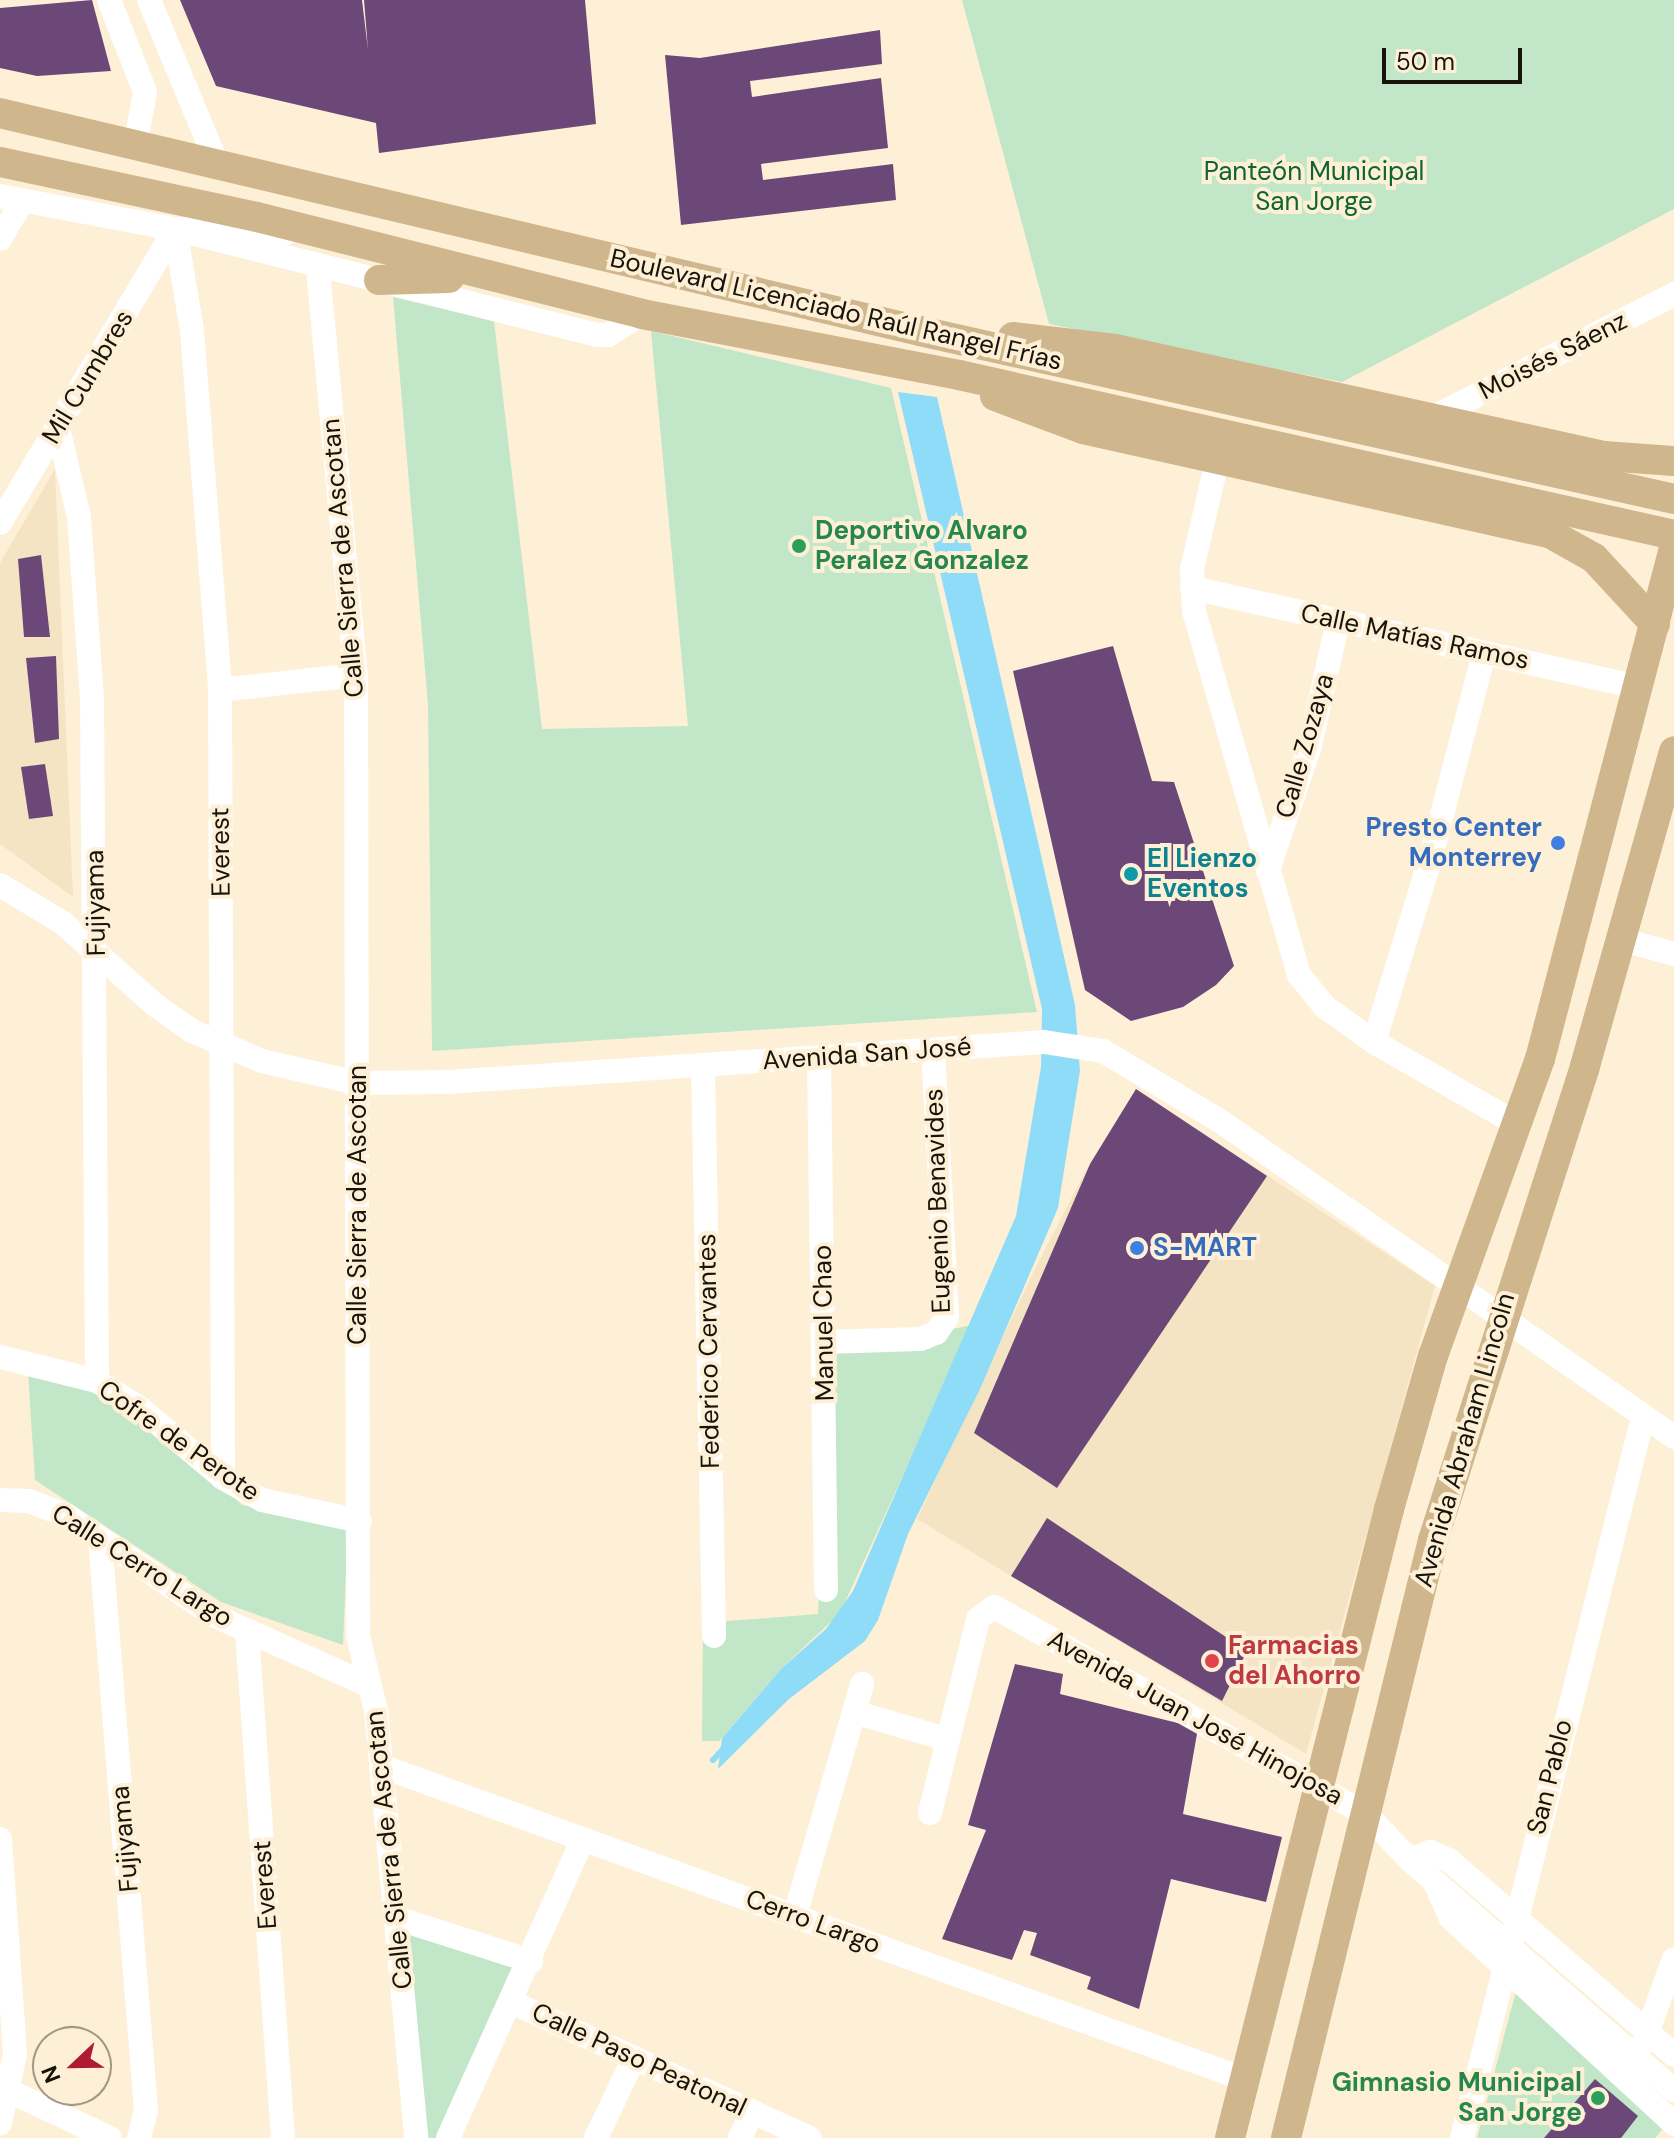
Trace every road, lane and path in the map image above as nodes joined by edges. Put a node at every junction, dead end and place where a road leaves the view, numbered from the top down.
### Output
1 (109, 0) edge
2 (149, 0) edge
3 (0, 113) edge
4 (135, 147) junction
5 (0, 162) edge
6 (219, 168) junction
7 (11, 198) edge
8 (175, 229) junction
9 (319, 234) junction
10 (0, 239) edge
11 (318, 269) junction
12 (486, 276) junction
13 (379, 280) junction
14 (1674, 294) edge
15 (642, 314) junction
16 (957, 339) junction
17 (1442, 420) junction
18 (58, 428) junction
19 (1218, 448) junction
20 (1674, 461) edge
21 (1674, 499) edge
22 (1427, 507) junction
23 (0, 523) edge
24 (1674, 535) edge
25 (1674, 548) edge
26 (1192, 588) junction
27 (1338, 621) junction
28 (1664, 625) edge
29 (1484, 653) junction
30 (356, 675) junction
31 (1638, 687) junction
32 (220, 690) junction
33 (1674, 751) edge
34 (1268, 870) junction
35 (0, 885) edge
36 (1619, 939) junction
37 (97, 951) junction
38 (1674, 954) edge
39 (1374, 1042) junction
40 (223, 1046) junction
41 (933, 1050) junction
42 (819, 1057) junction
43 (703, 1066) junction
44 (357, 1083) junction
45 (1517, 1124) junction
46 (1456, 1289) junction
47 (1500, 1318) junction
48 (824, 1342) junction
49 (0, 1357) edge
50 (97, 1381) junction
51 (1643, 1417) junction
52 (1674, 1437) edge
53 (223, 1478) junction
54 (0, 1500) edge
55 (360, 1521) junction
56 (100, 1539) junction
57 (826, 1590) dead end
58 (247, 1632) junction
59 (714, 1636) dead end
60 (862, 1684) dead end
61 (368, 1685) junction
62 (854, 1712) junction
63 (946, 1739) junction
64 (381, 1766) junction
65 (1319, 1786) junction
66 (930, 1813) dead end
67 (1367, 1815) junction
68 (0, 1839) edge
69 (582, 1841) junction
70 (1410, 1860) junction
71 (1436, 1883) junction
72 (795, 1915) junction
73 (1515, 1916) junction
74 (396, 1918) junction
75 (1508, 1943) junction
76 (1674, 1959) edge
77 (531, 1961) junction
78 (1503, 1968) junction
79 (511, 2002) junction
80 (1648, 2033) junction
81 (1674, 2055) edge
82 (1637, 2057) junction
83 (634, 2058) junction
84 (1244, 2079) junction
85 (5, 2089) edge
86 (1674, 2090) edge
87 (752, 2112) junction
88 (0, 2123) edge
89 (1674, 2124) edge
90 (110, 2138) edge
91 (139, 2138) edge
92 (283, 2138) edge
93 (416, 2138) edge
94 (448, 2138) edge
95 (596, 2138) edge
96 (740, 2138) edge
97 (810, 2138) edge
98 (1230, 2138) edge
99 (1286, 2138) edge
100 (1462, 2138) edge

1 - 4 street
2 - 6 street
3 - 4 main road, Boulevard Licenciado Raúl Rangel Frías
4 - 6 main road, Boulevard Licenciado Raúl Rangel Frías
5 - 9 main road, Boulevard Licenciado Raúl Rangel Frías
6 - 16 main road, Boulevard Licenciado Raúl Rangel Frías
7 - 8 street
7 - 10 street
8 - 9 street
8 - 11 street
8 - 18 street, Mil Cumbres
8 - 32 street, Everest
9 - 12 main road, Boulevard Licenciado Raúl Rangel Frías
11 - 13 street
11 - 30 street, Calle Sierra de Ascotan
12 - 13 main road
12 - 15 main road, Boulevard Licenciado Raúl Rangel Frías
13 - 15 street
14 - 17 street, Moisés Sáenz
15 - 19 main road, Boulevard Licenciado Raúl Rangel Frías
16 - 17 main road
16 - 21 main road, Boulevard Licenciado Raúl Rangel Frías
17 - 20 main road
17 - 22 main road
17 - 22 main road
18 - 23 street, Mil Cumbres
18 - 37 street, Fujiyama
19 - 22 main road
19 - 24 main road
19 - 26 street
22 - 28 main road
25 - 28 main road
26 - 27 street, Calle Matías Ramos
26 - 34 street
27 - 29 street, Calle Matías Ramos
27 - 34 street, Calle Zozaya
28 - 31 main road
29 - 31 street, Calle Matías Ramos
29 - 39 street
30 - 32 street
30 - 44 street, Calle Sierra de Ascotan
31 - 45 main road
32 - 40 street, Everest
33 - 36 main road, Avenida Abraham Lincoln
34 - 39 street
35 - 37 street, Avenida San José
36 - 38 street
36 - 47 main road, Avenida Abraham Lincoln
37 - 40 street, Avenida San José
37 - 50 street, Fujiyama
39 - 45 street
40 - 44 street, Avenida San José
40 - 53 street, Everest
41 - 42 street, Avenida San José
41 - 46 street, Avenida San José
41 - 48 street, Eugenio Benavides
42 - 43 street, Avenida San José
42 - 48 street, Manuel Chao
43 - 44 street, Avenida San José
43 - 59 street, Federico Cervantes
44 - 55 street, Calle Sierra de Ascotan
45 - 46 main road
46 - 47 street, Avenida San José
46 - 65 main road
47 - 51 street, Avenida San José
47 - 67 main road, Avenida Abraham Lincoln
48 - 57 street, Manuel Chao
49 - 50 street, Cofre de Perote
50 - 53 street, Cofre de Perote
51 - 52 street, Avenida San José
51 - 73 street, San Pablo
53 - 55 street, Cofre de Perote
54 - 56 street, Calle Cerro Largo
55 - 61 street, Calle Sierra de Ascotan
56 - 58 street, Calle Cerro Largo
56 - 91 street, Fujiyama
58 - 61 street, Calle Cerro Largo
58 - 92 street, Everest
60 - 62 street
61 - 64 street, Calle Sierra de Ascotan
62 - 63 street
62 - 72 street
63 - 65 street, Avenida Juan José Hinojosa
63 - 66 street
64 - 69 street, Cerro Largo
64 - 74 street, Calle Sierra de Ascotan
65 - 67 street, Avenida Juan José Hinojosa
65 - 84 main road
67 - 70 street, Avenida Juan José Hinojosa
67 - 99 main road, Avenida Abraham Lincoln
68 - 85 street
69 - 72 street, Cerro Largo
69 - 77 street
70 - 71 street, Avenida Juan José Hinojosa
70 - 73 street
71 - 75 street, Avenida Juan José Hinojosa
71 - 78 street, Avenida Juan José Hinojosa
72 - 84 street, Cerro Largo
73 - 75 street, San Pablo
73 - 80 street
74 - 77 street
74 - 93 street, Calle Sierra de Ascotan
75 - 78 street, San Pablo
75 - 82 street, Avenida Juan José Hinojosa
76 - 80 street
77 - 79 street
78 - 89 street, Avenida Juan José Hinojosa
78 - 100 street, San Pablo
79 - 83 street, Calle Paso Peatonal
79 - 94 street
80 - 81 street
80 - 82 street
82 - 86 street, Avenida Juan José Hinojosa
83 - 87 street, Calle Paso Peatonal
83 - 95 street
84 - 98 main road
85 - 88 street
85 - 90 street
87 - 96 street
87 - 97 street, Calle Paso Peatonal

